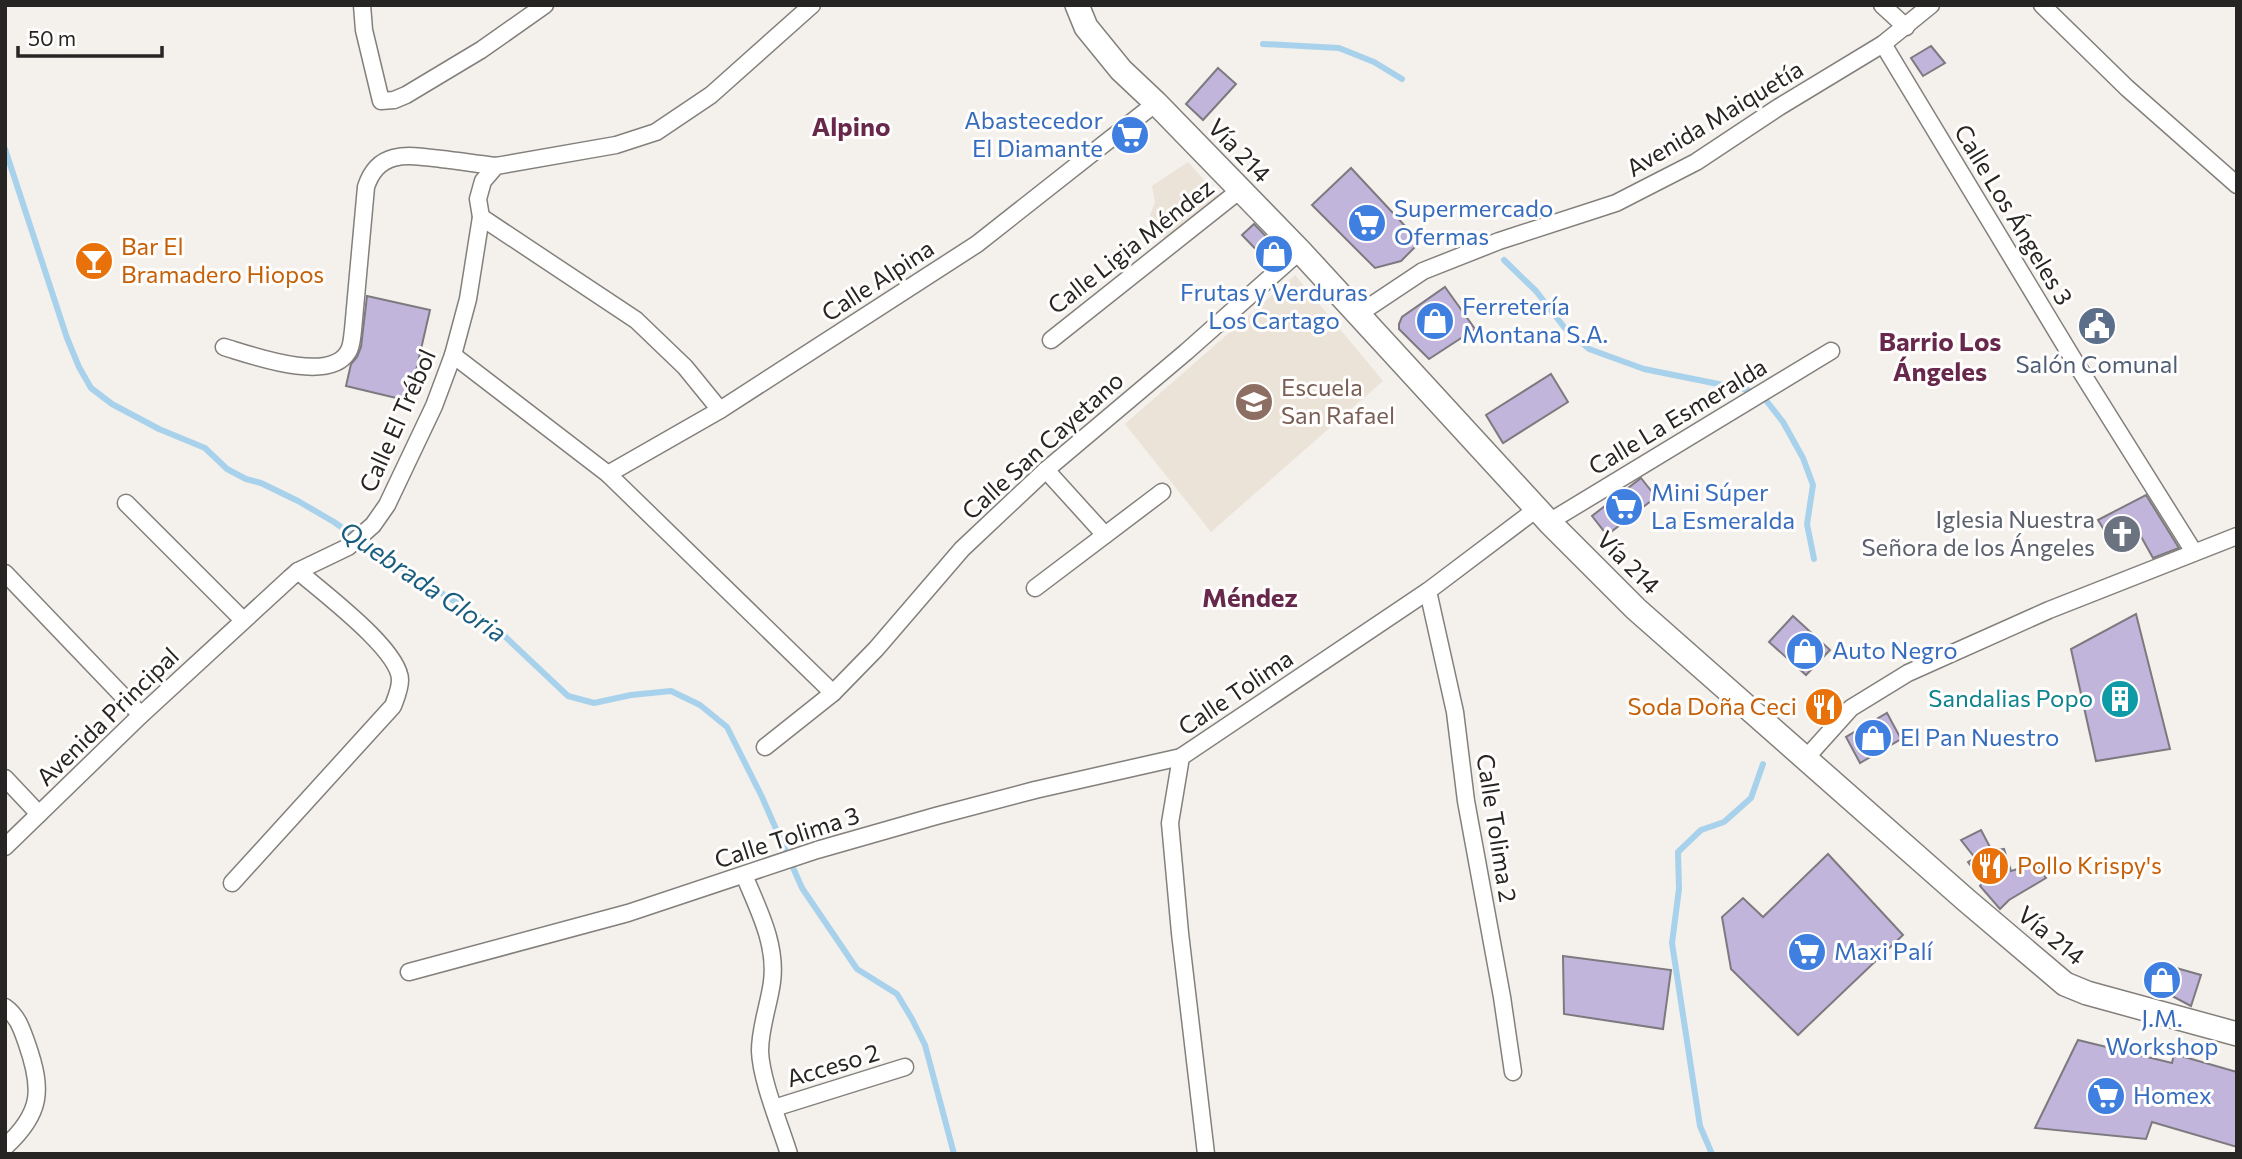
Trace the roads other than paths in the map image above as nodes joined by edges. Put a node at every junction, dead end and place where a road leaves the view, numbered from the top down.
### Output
1 (362, 5) edge
2 (545, 5) edge
3 (812, 5) edge
4 (1077, 5) edge
5 (1882, 5) edge
6 (1931, 5) edge
7 (2042, 5) edge
8 (1906, 27) junction
9 (1883, 44) junction
10 (1156, 103) junction
11 (496, 166) junction
12 (2237, 185) edge
13 (1240, 190) junction
14 (481, 216) junction
15 (1300, 251) junction
16 (1357, 315) junction
17 (1051, 340) dead end
18 (224, 347) dead end
19 (1831, 351) dead end
20 (453, 355) junction
21 (720, 410) junction
22 (1046, 470) junction
23 (608, 474) junction
24 (1162, 492) dead end
25 (126, 503) dead end
26 (1544, 515) junction
27 (1105, 535) junction
28 (2237, 536) edge
29 (2194, 552) junction
30 (298, 571) junction
31 (5, 573) edge
32 (1035, 588) dead end
33 (1428, 591) junction
34 (243, 620) junction
35 (833, 693) junction
36 (141, 715) junction
37 (765, 747) dead end
38 (1181, 757) junction
39 (1806, 758) junction
40 (5, 778) edge
41 (40, 814) junction
42 (5, 847) edge
43 (744, 875) junction
44 (232, 883) dead end
45 (409, 972) dead end
46 (5, 1007) edge
47 (2237, 1034) edge
48 (905, 1067) dead end
49 (1513, 1072) dead end
50 (774, 1108) junction
51 (5, 1146) edge
52 (789, 1154) edge
53 (1206, 1154) edge

1 - 2 street
3 - 11 street
4 - 10 main road, Vía 214
5 - 8 street
6 - 8 street, Avenida Maiquetía
7 - 12 street
8 - 9 street, Avenida Maiquetía
9 - 16 street, Avenida Maiquetía
9 - 29 street, Calle Los Ángeles 3
10 - 13 main road, Vía 214
10 - 21 street, Calle Alpina
11 - 14 street, Calle El Trébol
11 - 18 street
13 - 15 main road, Vía 214
13 - 17 street, Calle Ligia Méndez
14 - 20 street, Calle El Trébol
14 - 21 street
15 - 16 main road, Vía 214
15 - 22 street, Calle San Cayetano
16 - 26 main road, Vía 214
19 - 26 street, Calle La Esmeralda
20 - 23 street
20 - 30 street, Calle El Trébol
21 - 23 street, Calle Alpina
22 - 27 street
22 - 35 street, Calle San Cayetano
23 - 35 street
24 - 27 street
25 - 34 street
26 - 33 street, Calle Tolima
26 - 39 main road, Vía 214
27 - 32 street
28 - 29 street
29 - 39 street
30 - 34 street, Calle El Trébol
30 - 44 street
31 - 36 street
33 - 38 street, Calle Tolima
33 - 49 street, Calle Tolima 2
34 - 36 street, Avenida Principal
35 - 37 street, Calle San Cayetano
36 - 41 street, Avenida Principal
38 - 43 street, Calle Tolima 3
38 - 53 street, Calle Tolima
39 - 47 main road, Vía 214
40 - 41 street
41 - 42 street, Avenida Principal
43 - 45 street, Calle Tolima 3
43 - 50 street
46 - 51 street
48 - 50 street, Acceso 2
50 - 52 street

